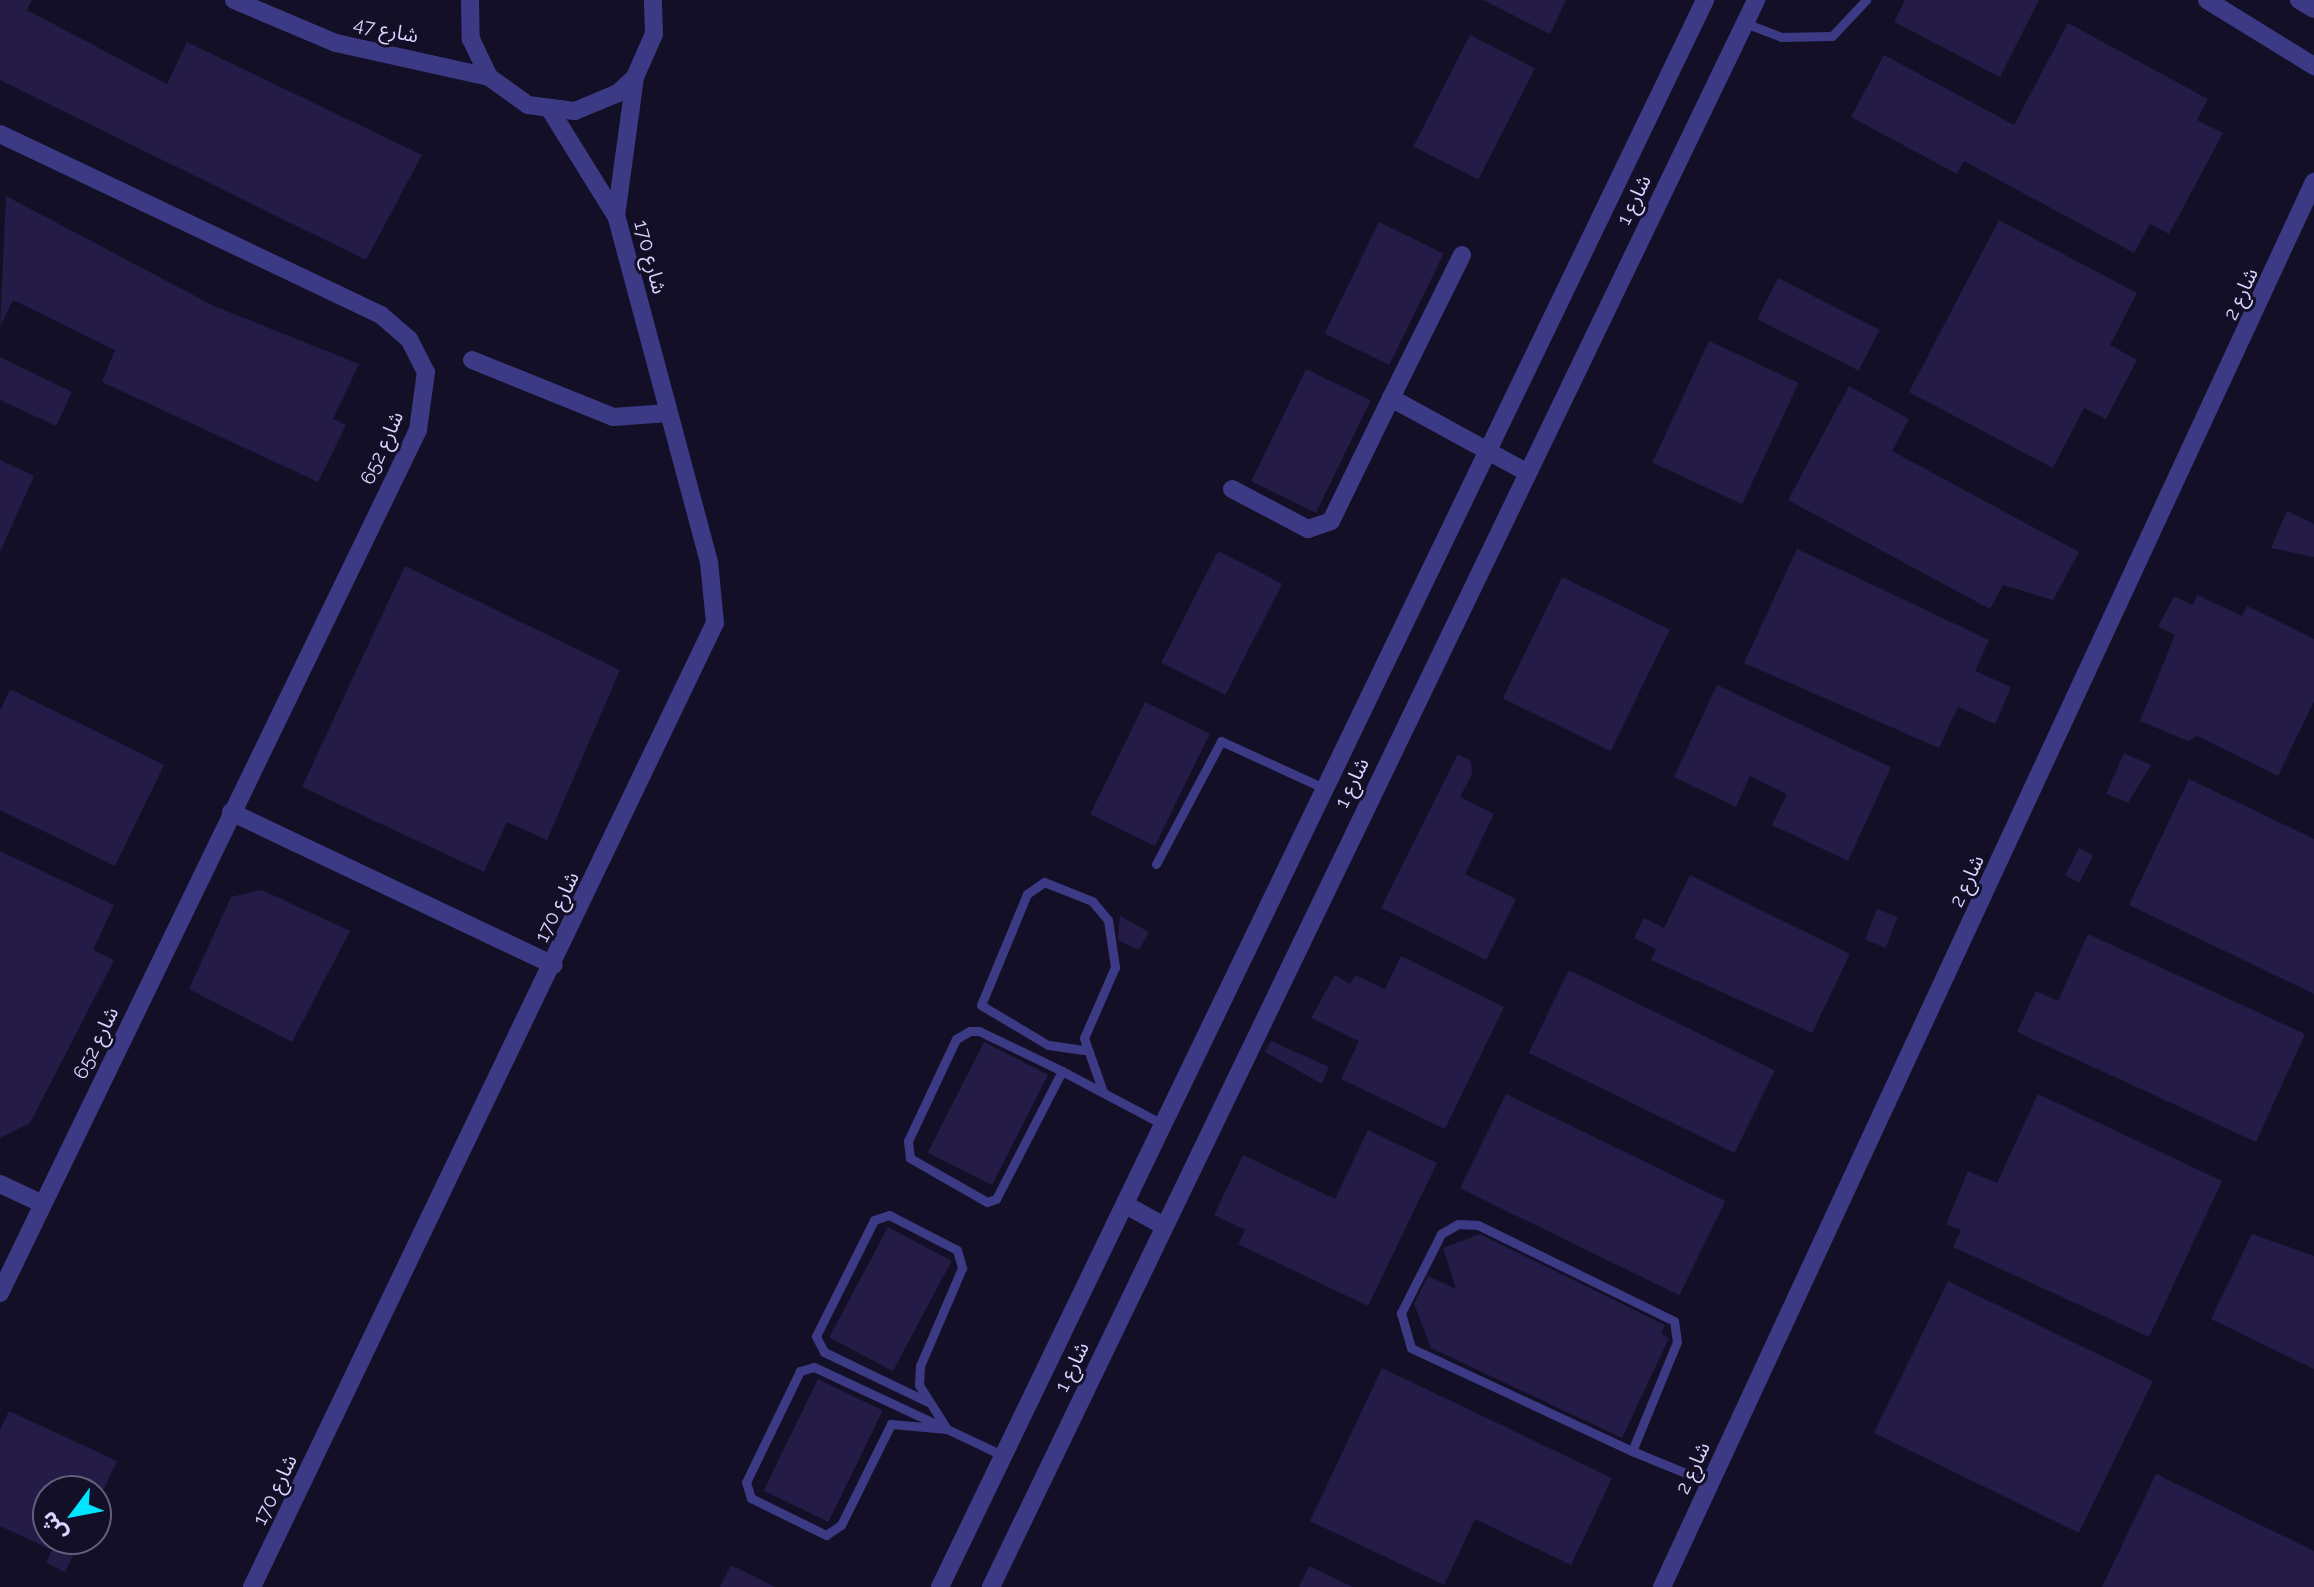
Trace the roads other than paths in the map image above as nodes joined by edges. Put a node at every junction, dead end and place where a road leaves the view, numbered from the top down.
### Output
1 (234, 0) edge
2 (470, 0) edge
3 (653, 0) edge
4 (1705, 0) edge
5 (1756, 0) edge
6 (1866, 0) edge
7 (2207, 0) edge
8 (2299, 0) edge
9 (2314, 9) edge
10 (1745, 23) junction
11 (2314, 66) edge
12 (489, 77) junction
13 (635, 77) junction
14 (551, 111) junction
15 (0, 134) edge
16 (2313, 189) edge
17 (616, 216) junction
18 (1462, 255) dead end
19 (472, 360) dead end
20 (1391, 398) junction
21 (669, 413) junction
22 (1488, 453) junction
23 (1526, 472) junction
24 (1232, 489) dead end
25 (1326, 789) junction
26 (231, 812) junction
27 (1156, 864) dead end
28 (553, 965) junction
29 (1084, 1050) junction
30 (1062, 1071) junction
31 (1103, 1092) junction
32 (1164, 1125) junction
33 (0, 1184) edge
34 (43, 1204) junction
35 (1126, 1205) junction
36 (1164, 1226) junction
37 (0, 1293) edge
38 (928, 1402) junction
39 (947, 1429) junction
40 (1632, 1451) junction
41 (1002, 1455) junction
42 (1710, 1483) junction
43 (252, 1587) edge
44 (940, 1587) edge
45 (991, 1587) edge
46 (1662, 1587) edge

1 - 12 street, شارع 47
2 - 12 street
3 - 13 street
4 - 22 street, شارع 1
5 - 10 street, شارع 1
6 - 10 lane
7 - 11 street
8 - 9 street
10 - 23 street, شارع 1
12 - 14 street
13 - 14 street
13 - 17 street, شارع 170
14 - 17 street, شارع 170
15 - 26 street, شارع 652
16 - 42 street, شارع 2
17 - 21 street, شارع 170
18 - 20 street
19 - 21 street
20 - 22 street
20 - 24 street
21 - 28 street, شارع 170
22 - 23 street
22 - 25 street, شارع 1
23 - 36 street, شارع 1
25 - 27 lane
25 - 32 street, شارع 1
26 - 28 street
26 - 34 street, شارع 652
28 - 43 street, شارع 170
29 - 29 lane
29 - 31 lane
30 - 30 lane
30 - 31 lane
31 - 32 lane
32 - 35 street, شارع 1
33 - 34 street
34 - 37 street, شارع 652
35 - 36 street
35 - 41 street, شارع 1
36 - 45 street, شارع 1
38 - 38 lane
38 - 39 lane
39 - 39 lane
39 - 41 lane
40 - 40 lane
40 - 42 lane
41 - 44 street, شارع 1
42 - 46 street, شارع 2

